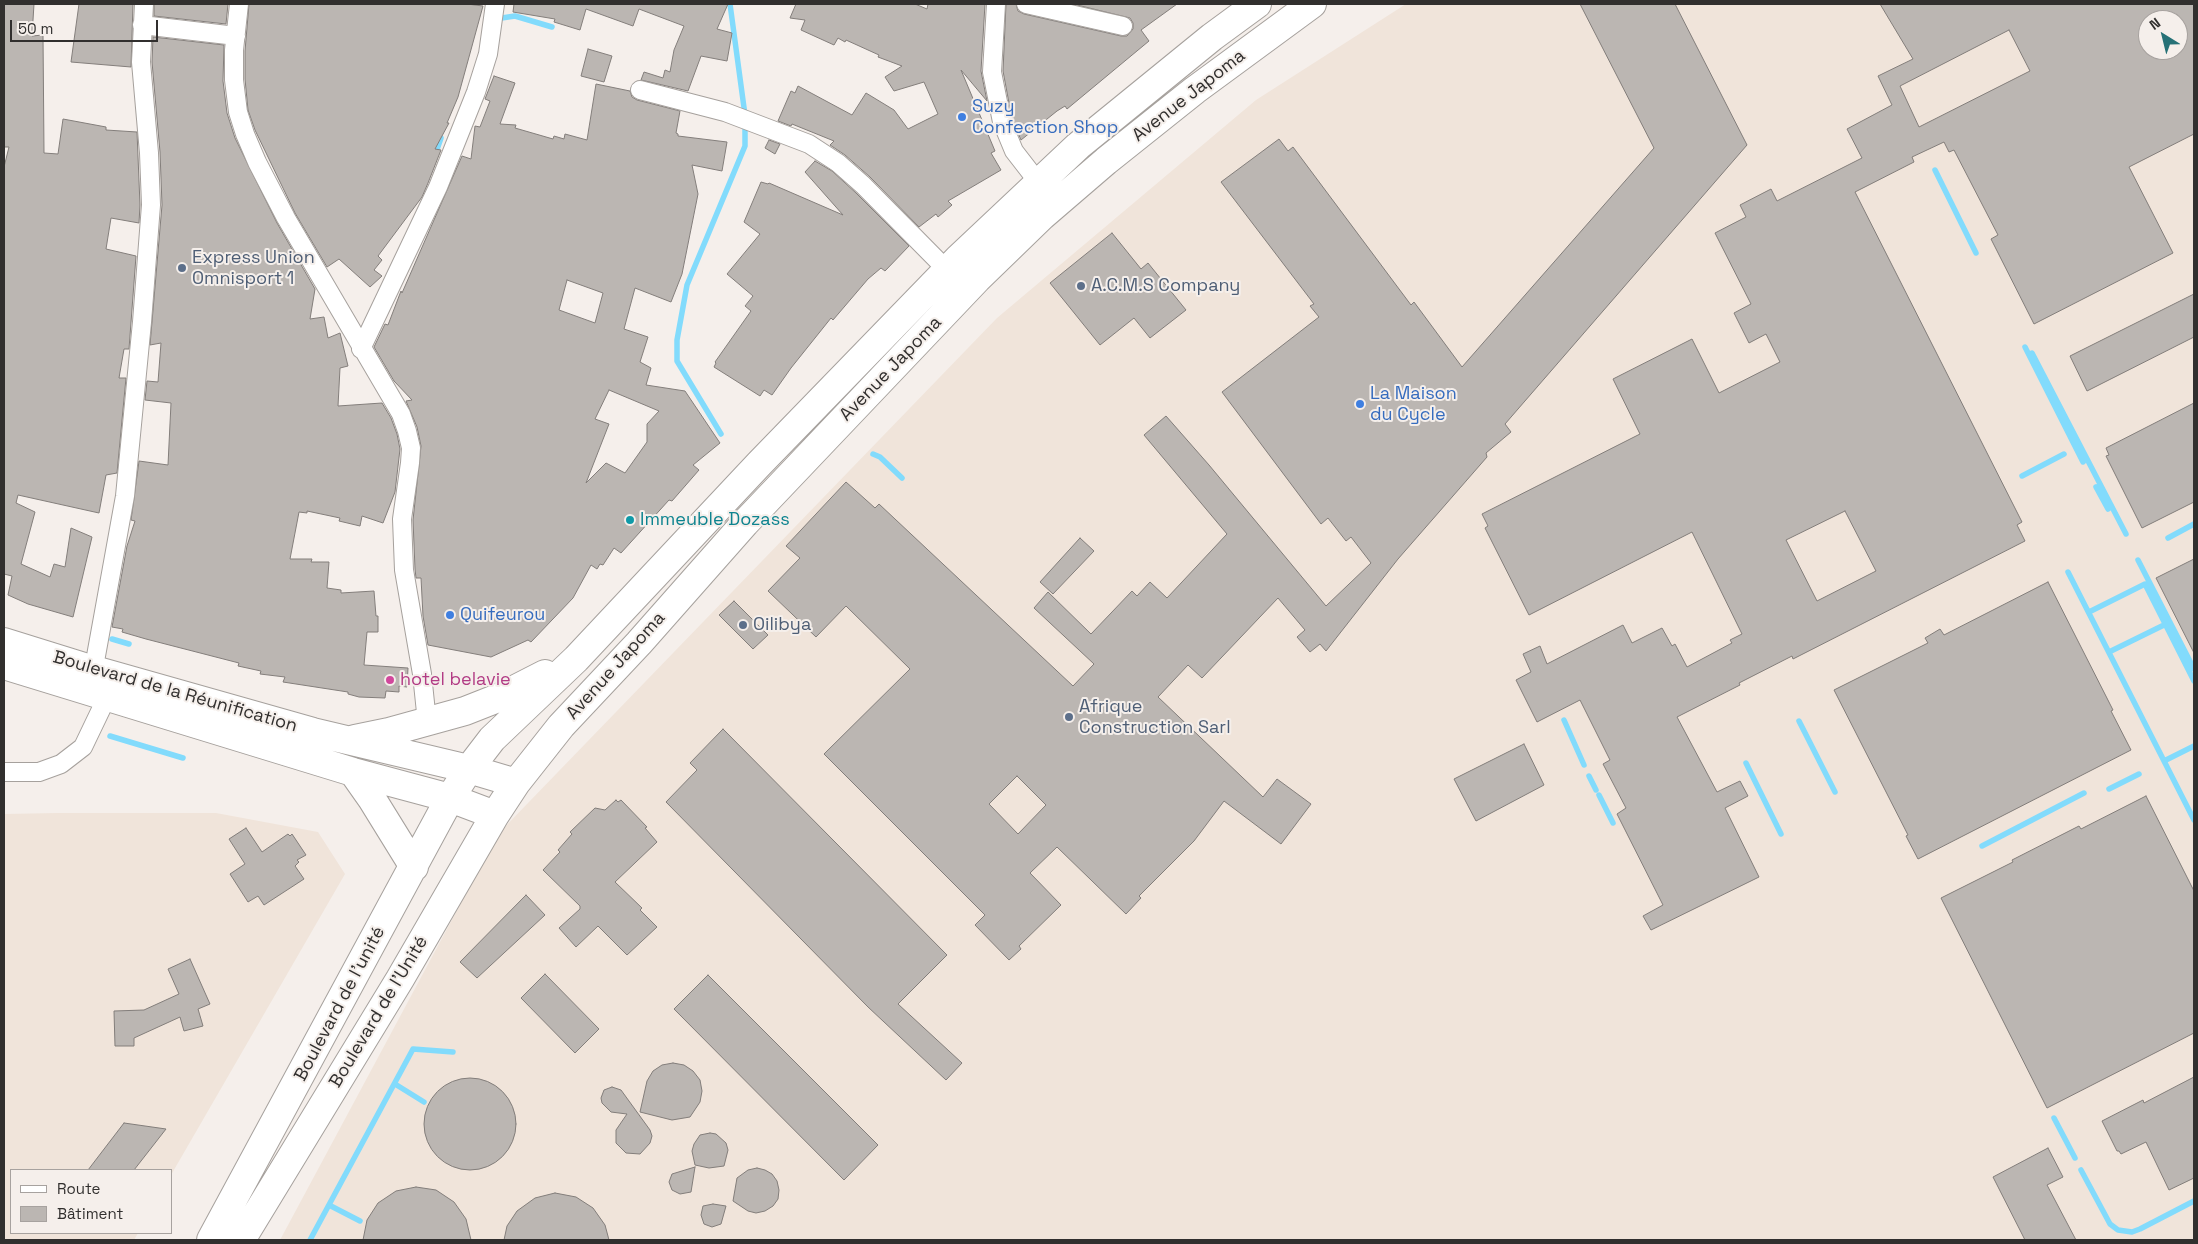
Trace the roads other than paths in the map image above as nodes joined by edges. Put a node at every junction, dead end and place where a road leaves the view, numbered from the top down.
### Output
1 (144, 4) edge
2 (239, 4) edge
3 (495, 4) edge
4 (996, 4) edge
5 (1026, 4) edge
6 (1257, 4) edge
7 (1312, 4) edge
8 (142, 25) junction
9 (1123, 26) dead end
10 (236, 36) junction
11 (640, 90) dead end
12 (1038, 182) junction
13 (947, 270) junction
14 (361, 349) junction
15 (724, 503) junction
16 (745, 523) junction
17 (4, 642) edge
18 (576, 659) junction
19 (4, 665) edge
20 (97, 686) junction
21 (427, 722) junction
22 (346, 741) junction
23 (469, 768) junction
24 (4, 772) edge
25 (353, 772) junction
26 (516, 783) junction
27 (450, 798) junction
28 (494, 815) junction
29 (414, 867) junction
30 (211, 1240) edge
31 (240, 1240) edge

1 - 8 street
2 - 10 street
3 - 14 street
4 - 12 street
5 - 9 street
6 - 12 main road, Avenue Japoma
7 - 16 main road, Avenue Japoma
8 - 10 street
8 - 20 street
10 - 14 street
11 - 13 street
12 - 13 main road, Avenue Japoma
13 - 15 main road, Avenue Japoma
14 - 21 street
15 - 16 main road
15 - 18 main road, Avenue Japoma
16 - 26 main road, Avenue Japoma
17 - 20 main road, Boulevard de la Réunification
18 - 21 main road
18 - 23 main road, Avenue Japoma
19 - 20 main road
20 - 22 main road, Boulevard de la Réunification
20 - 24 street
20 - 25 main road
21 - 22 main road
22 - 23 main road, Boulevard de la Réunification
23 - 26 main road, Boulevard de la Réunification
23 - 27 main road, Boulevard de l'unité
25 - 27 main road
25 - 29 main road
26 - 28 main road, Boulevard de l'Unité
27 - 28 main road
27 - 29 main road, Boulevard de l'unité
28 - 31 main road, Boulevard de l'Unité
29 - 30 main road, Boulevard de l'unité

